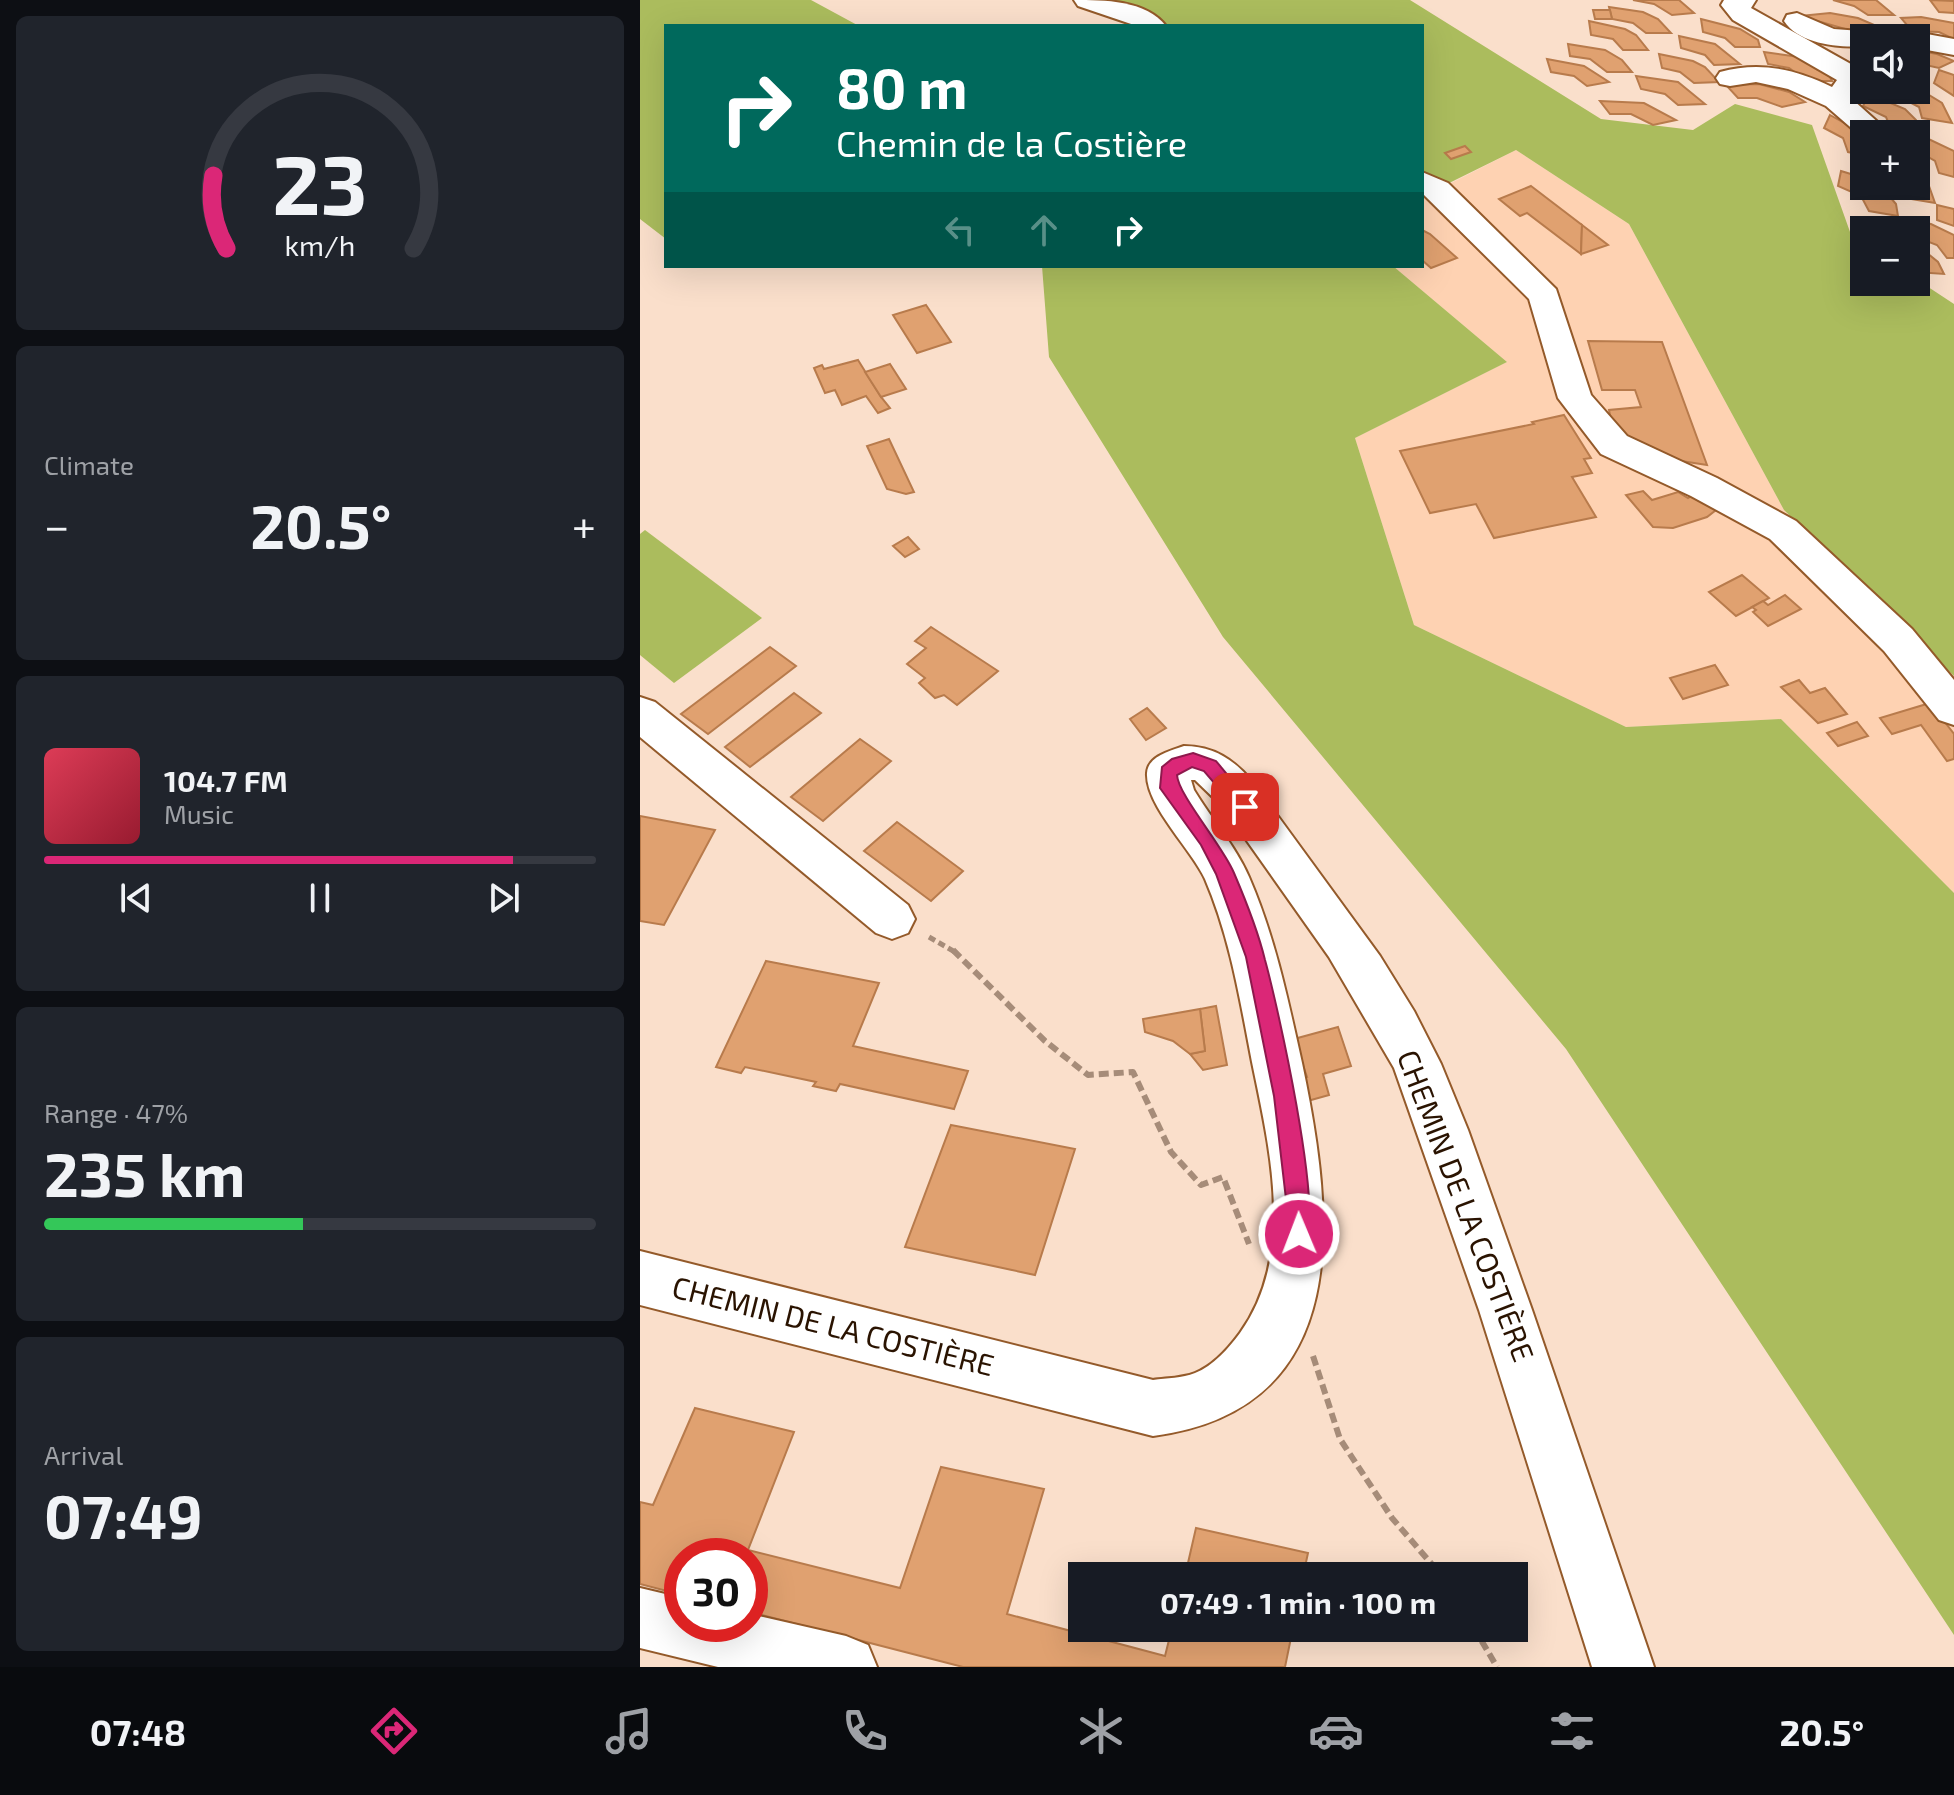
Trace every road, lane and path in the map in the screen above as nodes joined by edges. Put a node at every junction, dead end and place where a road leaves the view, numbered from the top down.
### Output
1 (1087, 0) edge
2 (1743, 0) edge
3 (1761, 0) edge
4 (1150, 24) edge
5 (1850, 40) edge
6 (1930, 43) edge
7 (1954, 47) edge
8 (1730, 78) dead end
9 (1836, 100) junction
10 (1860, 120) edge
11 (1424, 182) edge
12 (1954, 709) edge
13 (640, 713) edge
14 (892, 919) joint
15 (1254, 1255) dead end
16 (640, 1278) edge
17 (1269, 1344) junction
18 (1430, 1562) edge
19 (640, 1618) edge
20 (1482, 1642) edge
21 (846, 1667) edge
22 (1497, 1667) edge
23 (1623, 1667) edge

1 - 4 street
2 - 9 street
3 - 5 street
6 - 7 street
8 - 9 street
9 - 10 street
11 - 12 street
13 - 14 street
14 - 15 path
16 - 17 street, CHEMIN DE LA COSTIÈRE
17 - 18 path
17 - 23 street, CHEMIN DE LA COSTIÈRE
19 - 21 street
20 - 22 path

